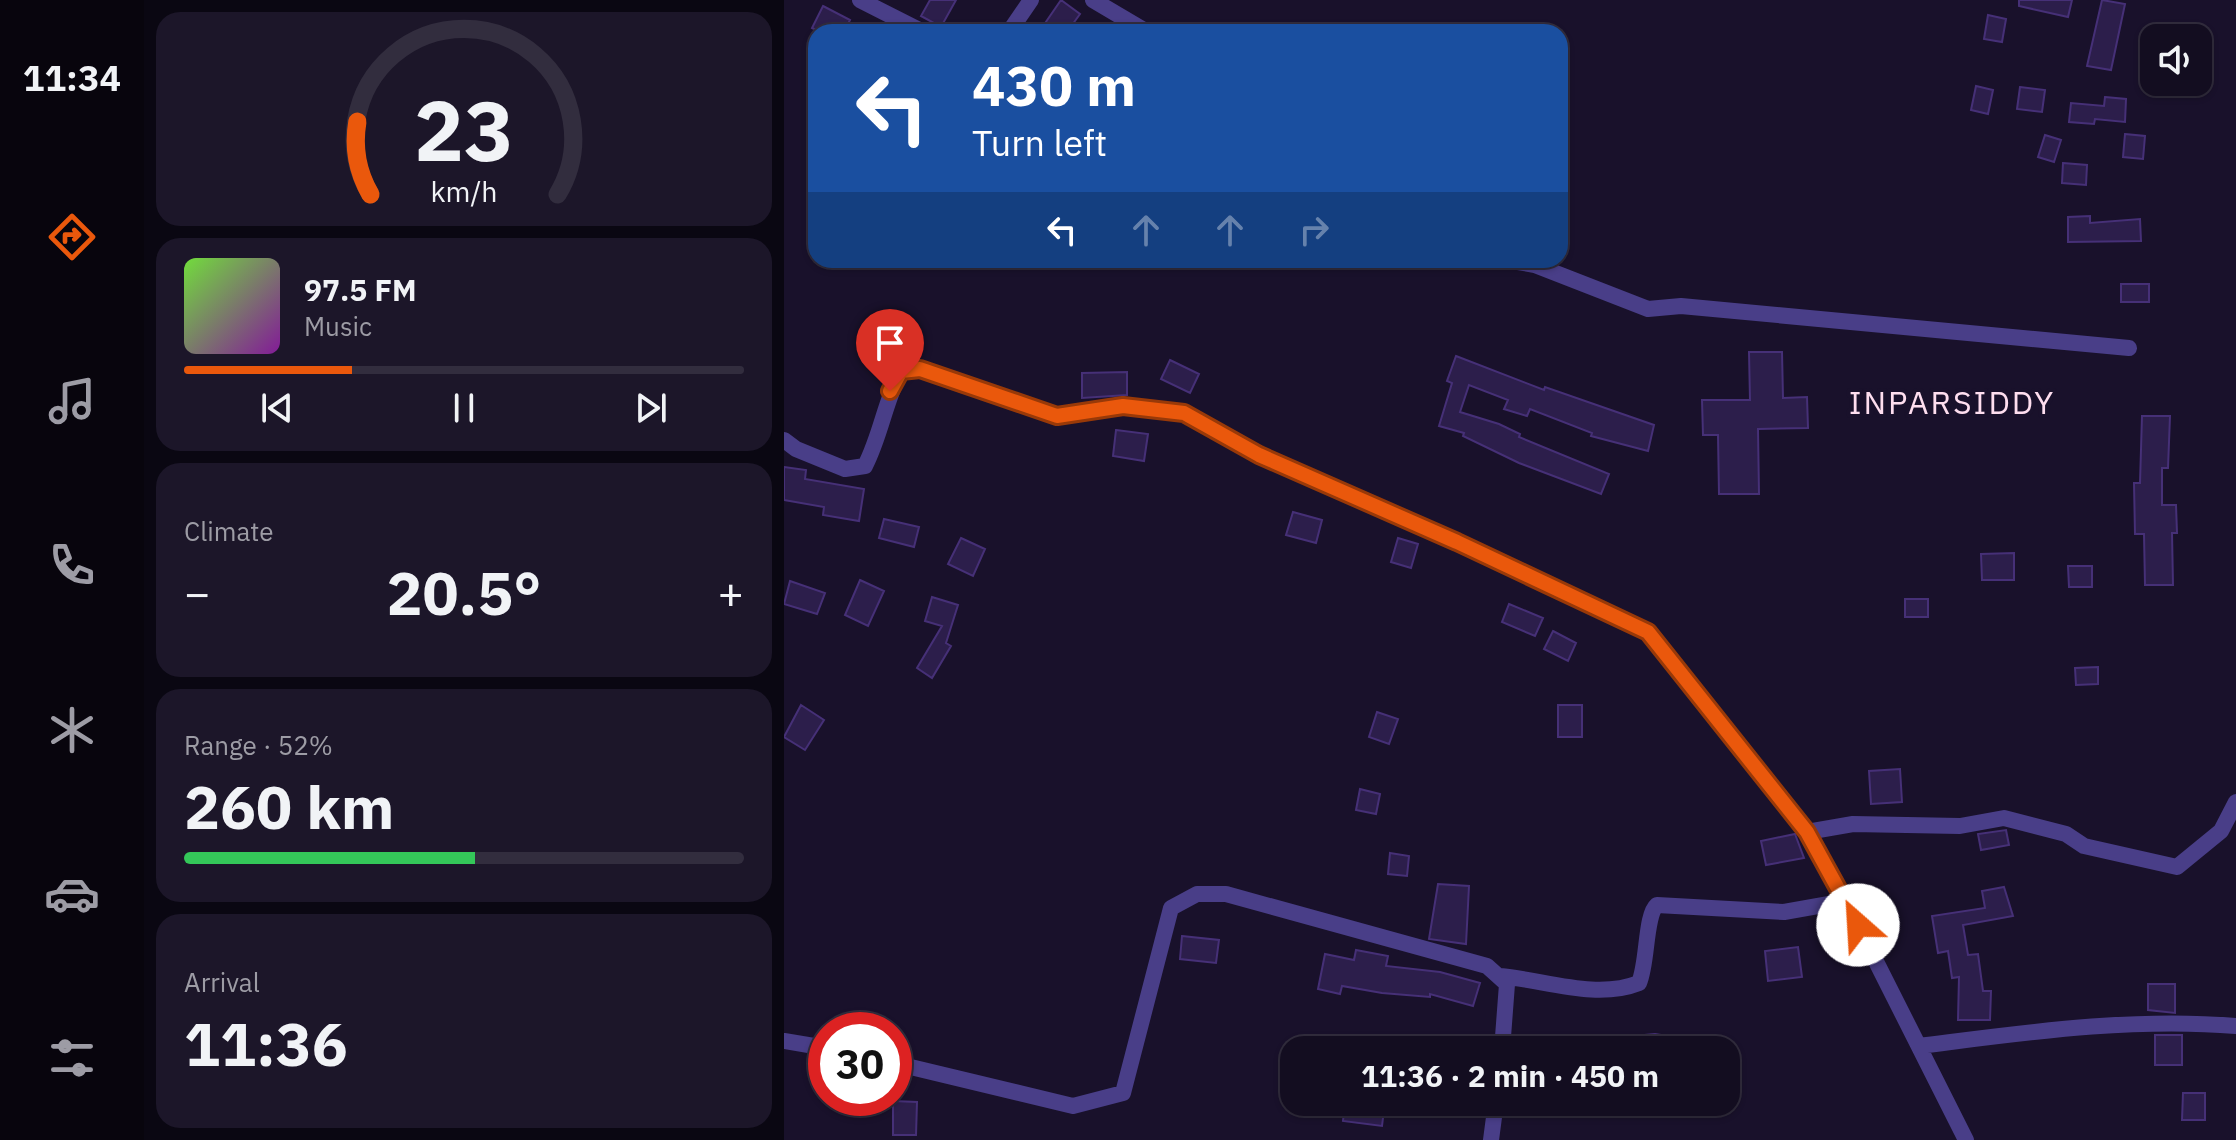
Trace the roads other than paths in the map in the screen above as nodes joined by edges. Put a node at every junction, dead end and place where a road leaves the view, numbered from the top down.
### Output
1 (860, 0) edge
2 (1031, 0) edge
3 (1093, 0) edge
4 (907, 24) edge
5 (1014, 24) edge
6 (1134, 24) edge
7 (1542, 268) edge
8 (2129, 348) dead end
9 (784, 440) edge
10 (2236, 802) edge
11 (1807, 832) junction
12 (1846, 901) junction
13 (1500, 976) junction
14 (2236, 1026) edge
15 (1504, 1036) edge
16 (784, 1041) edge
17 (808, 1045) edge
18 (1919, 1046) junction
19 (912, 1067) edge
20 (1494, 1116) edge
21 (1491, 1140) edge
22 (1966, 1140) edge

1 - 4 street
2 - 5 street
3 - 6 street
7 - 8 street
9 - 11 street
10 - 11 street
11 - 12 street
12 - 13 street
12 - 18 street
13 - 15 street
13 - 19 street
14 - 18 street
16 - 17 street
18 - 22 street
20 - 21 street

